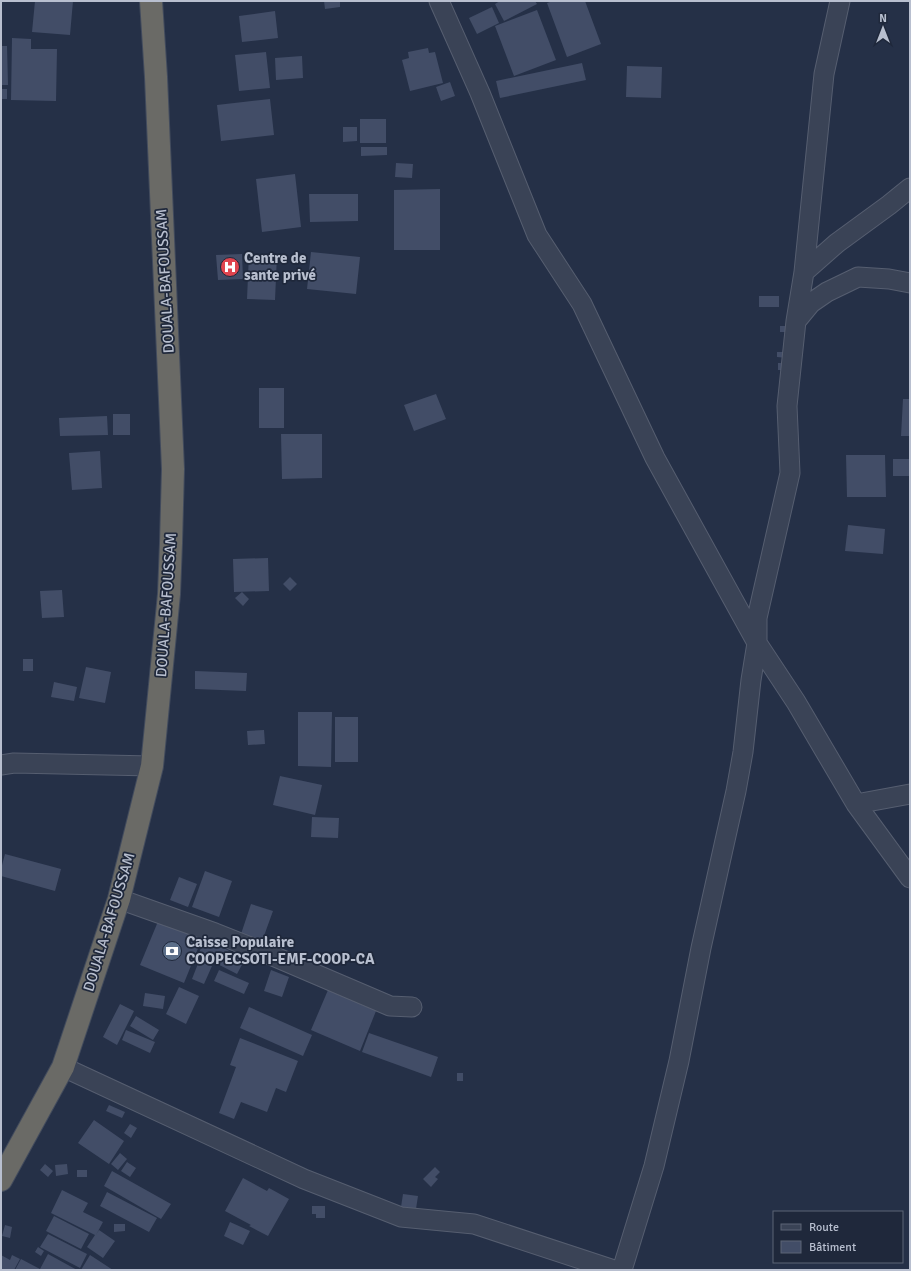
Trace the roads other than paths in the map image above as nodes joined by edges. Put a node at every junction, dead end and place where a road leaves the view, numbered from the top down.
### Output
1 (151, 1) edge
2 (439, 1) edge
3 (840, 1) edge
4 (910, 188) edge
5 (804, 272) junction
6 (910, 283) edge
7 (796, 322) junction
8 (757, 643) junction
9 (1, 764) edge
10 (152, 766) junction
11 (910, 794) edge
12 (856, 804) junction
13 (910, 878) edge
14 (119, 899) junction
15 (412, 1007) dead end
16 (63, 1067) junction
17 (1, 1180) edge
18 (614, 1270) edge
19 (622, 1270) edge

1 - 10 highway, DOUALA-BAFOUSSAM
2 - 8 street
3 - 5 street
4 - 5 street
5 - 7 street
6 - 7 street
7 - 8 street
8 - 12 street
8 - 19 street
9 - 10 street
10 - 14 highway, DOUALA-BAFOUSSAM
11 - 12 street
12 - 13 street
14 - 15 street
14 - 16 highway, DOUALA-BAFOUSSAM
16 - 17 highway, DOUALA-BAFOUSSAM
16 - 18 street

